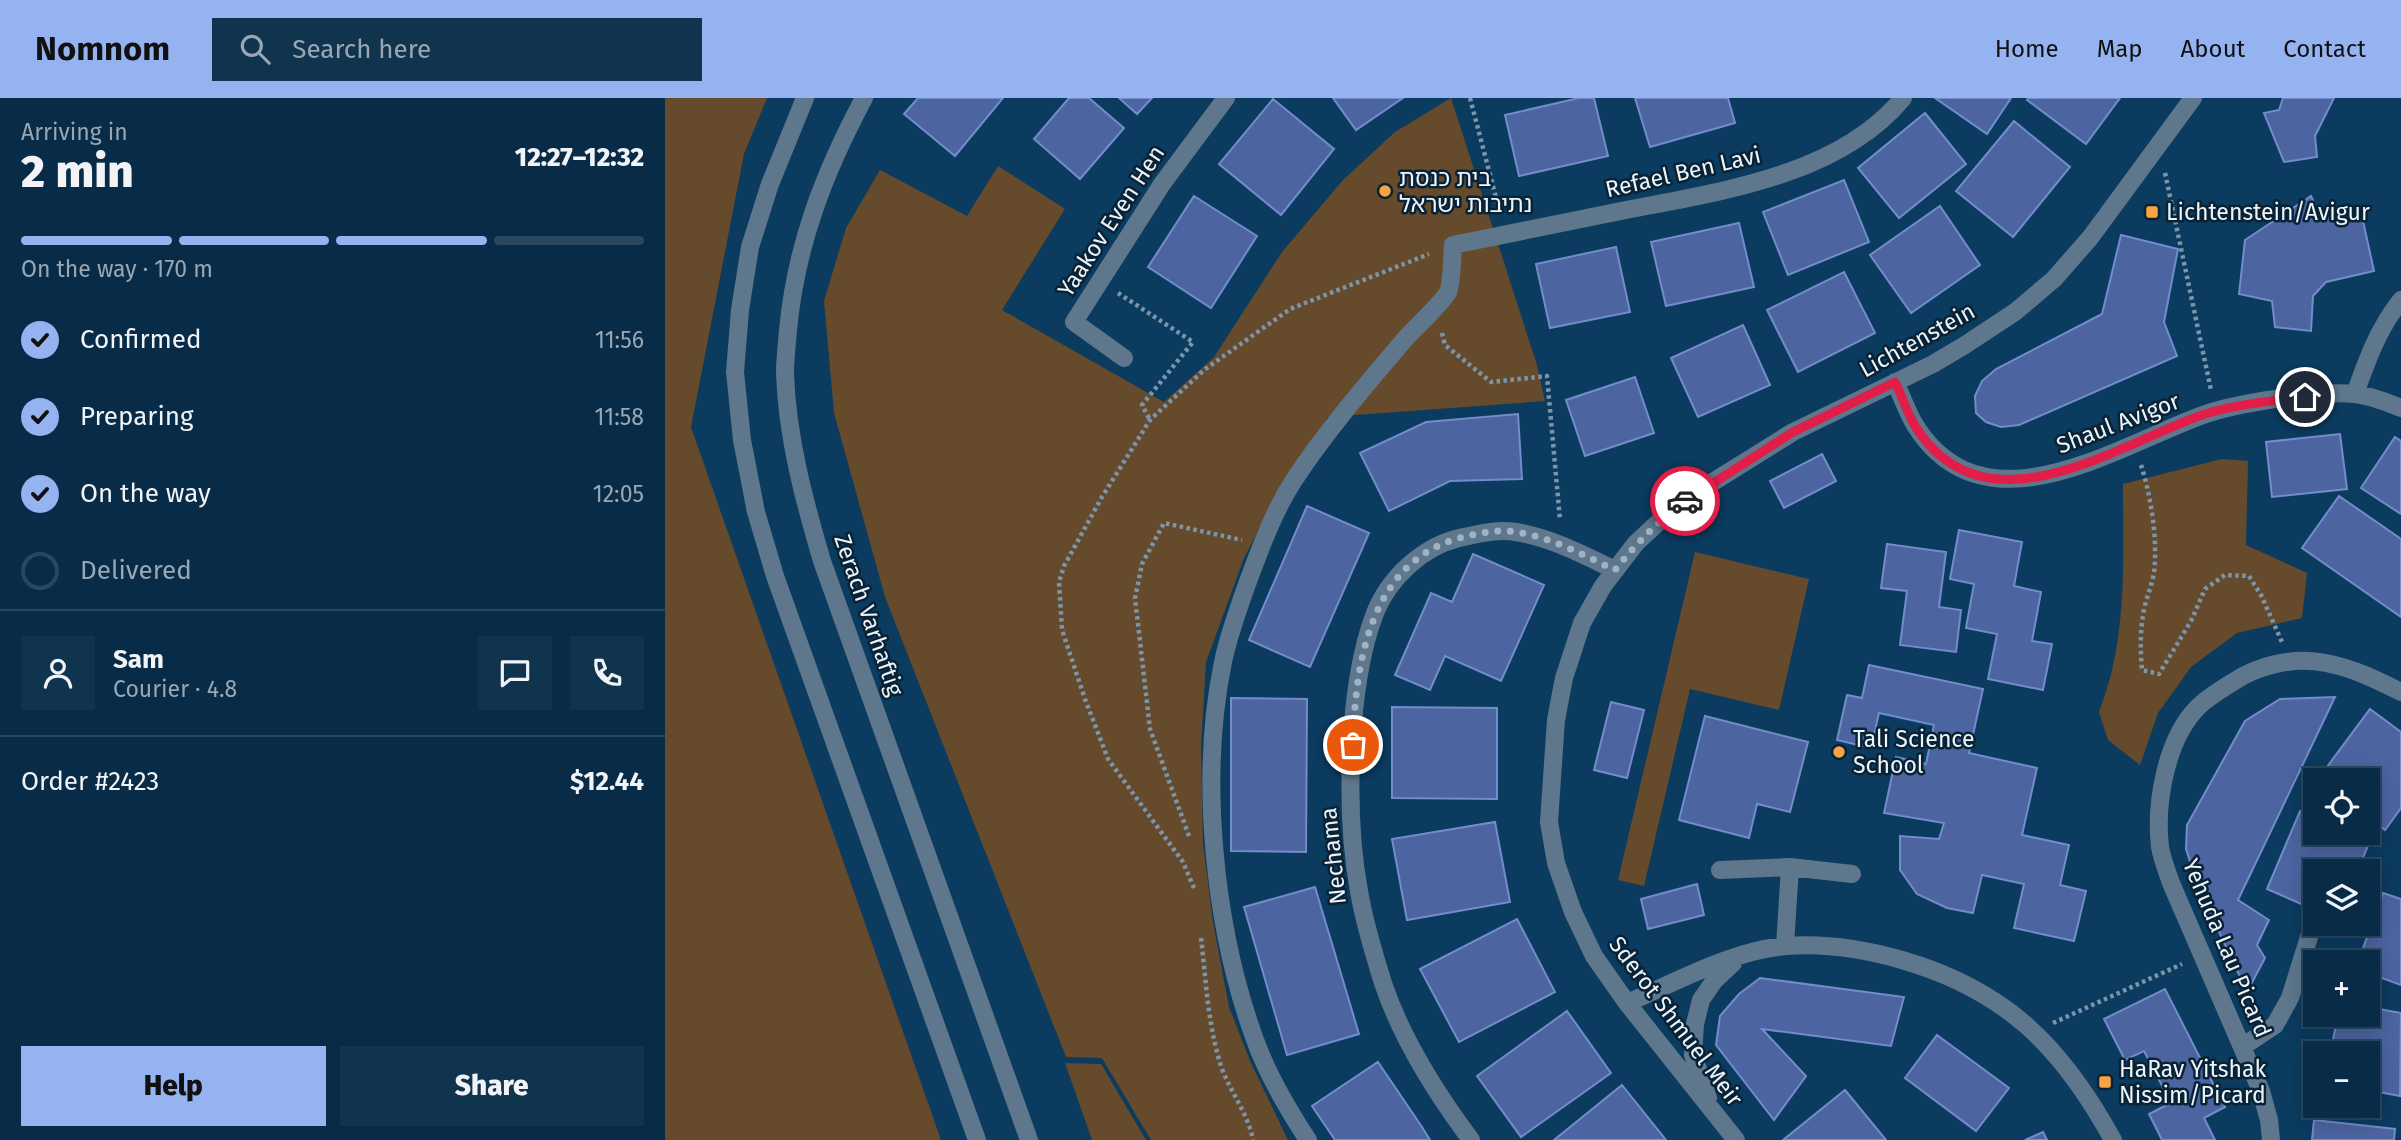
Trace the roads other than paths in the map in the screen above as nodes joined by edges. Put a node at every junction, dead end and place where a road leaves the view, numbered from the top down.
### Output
1 (805, 98) edge
2 (864, 98) edge
3 (1226, 98) edge
4 (1903, 98) edge
5 (2193, 98) edge
6 (2401, 300) edge
7 (1124, 358) dead end
8 (1895, 382) junction
9 (2355, 394) junction
10 (2401, 408) edge
11 (1615, 570) junction
12 (2401, 692) edge
13 (1790, 867) junction
14 (1720, 870) dead end
15 (1852, 874) dead end
16 (2309, 937) dead end
17 (1785, 946) junction
18 (1741, 955) junction
19 (1627, 1003) junction
20 (2242, 1047) junction
21 (1712, 1109) junction
22 (977, 1140) edge
23 (1029, 1140) edge
24 (1308, 1140) edge
25 (1471, 1140) edge
26 (1736, 1140) edge
27 (2113, 1140) edge
28 (2271, 1140) edge

1 - 22 street
2 - 23 street, Zerach Varhaftig
3 - 7 street, Yaakov Even Hen
4 - 24 street, Refael Ben Lavi
5 - 8 street, Lichtenstein
6 - 9 street
8 - 9 street, Shaul Avigor
8 - 11 street, Lichtenstein
9 - 10 street, Shaul Avigor
11 - 19 street, Sderot Shmuel Meir
11 - 25 street, Nechama
12 - 20 street, Yehuda Lau Picard
13 - 14 street
13 - 15 street
13 - 17 street
16 - 20 street
17 - 18 street
17 - 27 street
18 - 19 street
18 - 21 street
19 - 21 street, Sderot Shmuel Meir
20 - 28 street, Yehuda Lau Picard
21 - 26 street, Sderot Shmuel Meir

